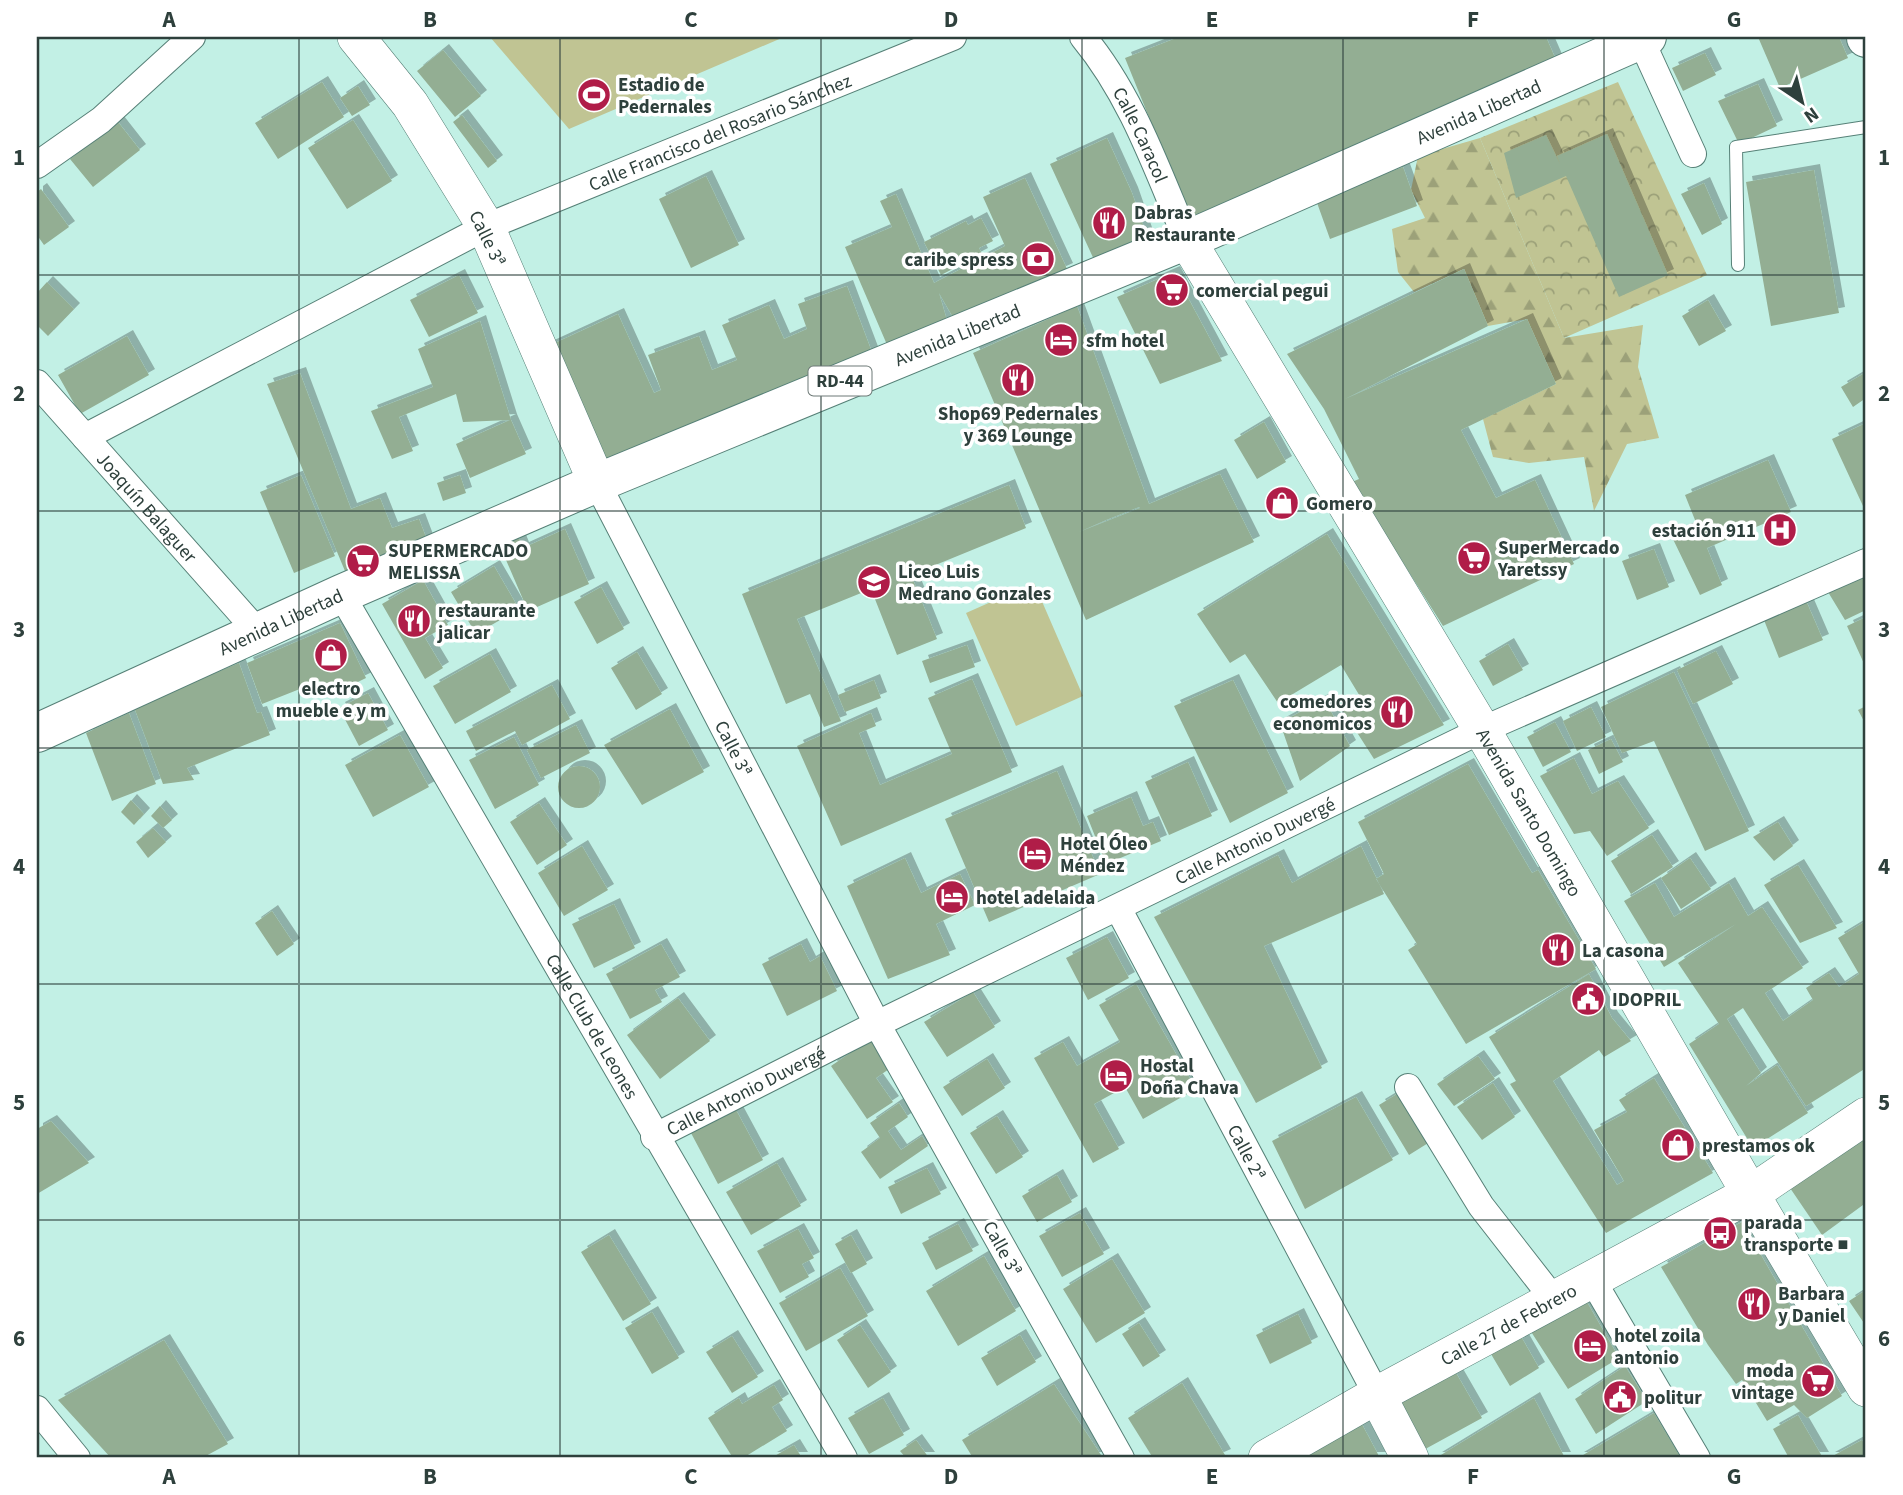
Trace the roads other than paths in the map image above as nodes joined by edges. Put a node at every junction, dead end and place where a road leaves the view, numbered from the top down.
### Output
1 (192, 37) edge
2 (356, 37) edge
3 (953, 37) edge
4 (1083, 37) edge
5 (1644, 38) edge
6 (1866, 127) edge
7 (1693, 154) dead end
8 (37, 165) edge
9 (486, 227) junction
10 (1187, 240) junction
11 (1738, 265) dead end
12 (37, 383) edge
13 (85, 437) junction
14 (597, 483) junction
15 (1866, 562) edge
16 (341, 594) junction
17 (258, 632) junction
18 (1482, 730) junction
19 (37, 733) edge
20 (1118, 908) junction
21 (877, 1024) junction
22 (1408, 1087) dead end
23 (1866, 1116) edge
24 (654, 1137) junction
25 (1752, 1193) junction
26 (1593, 1281) junction
27 (1555, 1301) junction
28 (1866, 1388) edge
29 (1377, 1395) junction
30 (37, 1409) edge
31 (77, 1458) edge
32 (844, 1458) edge
33 (1121, 1458) edge
34 (1267, 1458) edge
35 (1410, 1458) edge
36 (1697, 1458) edge

1 - 8 street
2 - 9 main road, Calle 3ª
3 - 9 street, Calle Francisco del Rosario Sánchez
4 - 10 street, Calle Caracol
5 - 7 street
5 - 10 main road, Avenida Libertad / RD-44
6 - 11 lane
9 - 13 street, Calle Francisco del Rosario Sánchez
9 - 14 main road, Calle 3ª
10 - 14 main road, Avenida Libertad / RD-44
10 - 18 main road, Avenida Santo Domingo
12 - 13 street, Joaquín Balaguer
13 - 17 street, Joaquín Balaguer
14 - 16 main road, Avenida Libertad / RD-44
14 - 21 street, Calle 3ª
15 - 18 street, Calle Antonio Duvergé
16 - 17 main road, Avenida Libertad / RD-44
16 - 24 street, Calle Club de Leones
17 - 19 main road, Avenida Libertad / RD-44
18 - 20 street, Calle Antonio Duvergé
18 - 25 main road, Avenida Santo Domingo
20 - 21 street, Calle Antonio Duvergé
20 - 29 street, Calle 2ª
21 - 24 street, Calle Antonio Duvergé
21 - 33 street, Calle 3ª
22 - 27 street
23 - 25 main road, Calle 27 de Febrero
24 - 32 street, Calle Club de Leones
25 - 26 main road, Calle 27 de Febrero
25 - 28 main road, Avenida Santo Domingo
26 - 27 main road, Calle 27 de Febrero
26 - 36 street
27 - 29 main road, Calle 27 de Febrero
29 - 34 main road, Calle 27 de Febrero
29 - 35 main road
30 - 31 street

